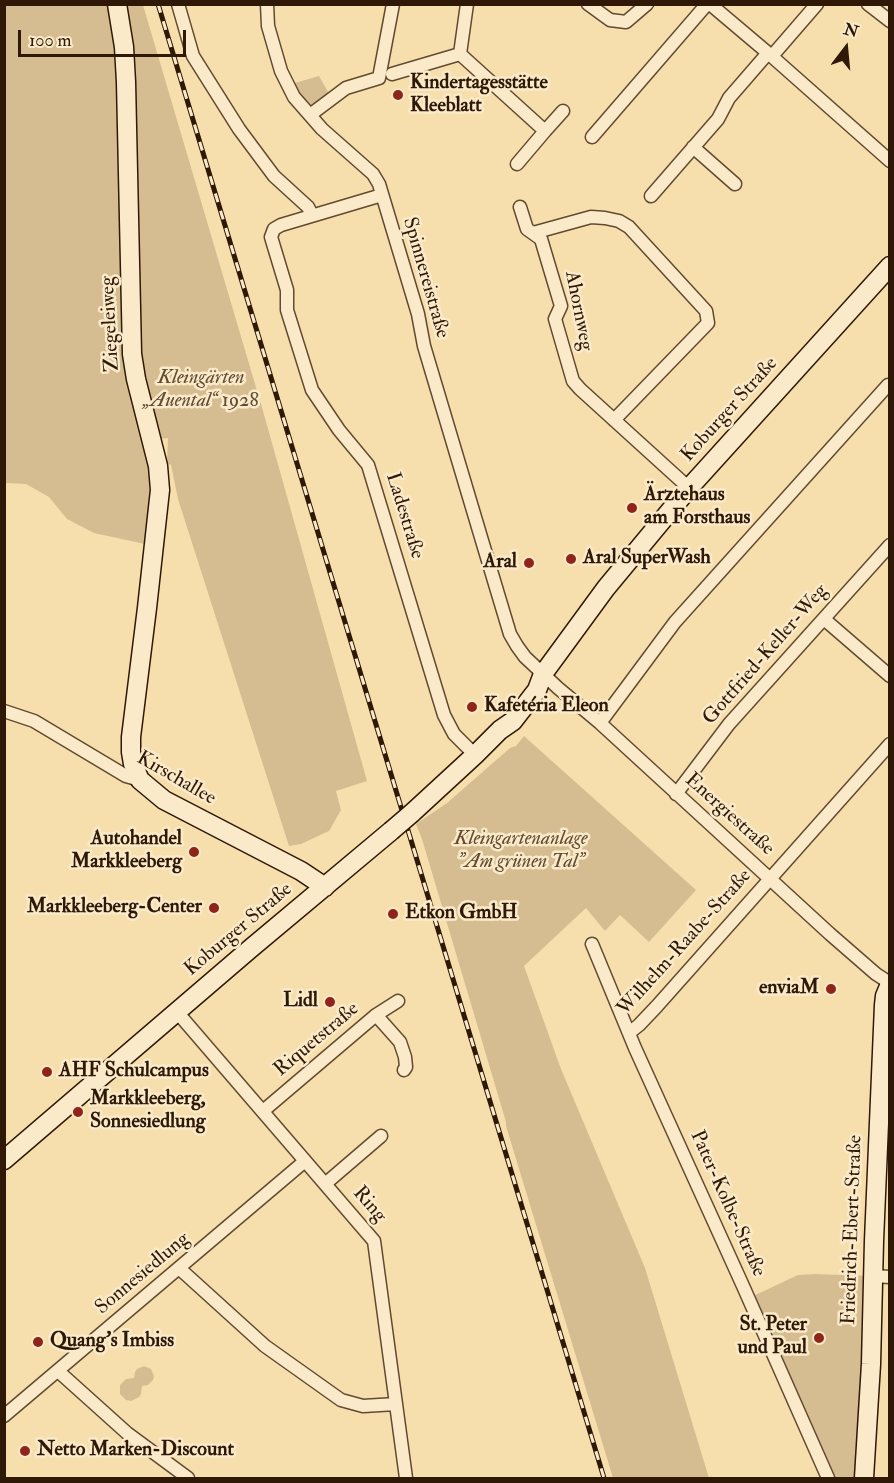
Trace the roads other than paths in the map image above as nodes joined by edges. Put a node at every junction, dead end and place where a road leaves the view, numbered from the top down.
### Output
1 (117, 4) edge
2 (178, 4) edge
3 (267, 4) edge
4 (393, 4) edge
5 (468, 4) edge
6 (588, 4) edge
7 (647, 4) edge
8 (709, 4) edge
9 (817, 4) edge
10 (868, 4) edge
11 (890, 21) edge
12 (460, 54) junction
13 (770, 55) junction
14 (392, 74) dead end
15 (563, 111) dead end
16 (310, 115) junction
17 (545, 131) junction
18 (592, 137) dead end
19 (693, 147) junction
20 (890, 161) edge
21 (517, 164) dead end
22 (735, 184) dead end
23 (382, 195) junction
24 (651, 196) dead end
25 (520, 207) dead end
26 (312, 215) junction
27 (533, 233) junction
28 (890, 266) edge
29 (890, 385) edge
30 (614, 420) junction
31 (689, 488) junction
32 (890, 545) edge
33 (824, 619) junction
34 (543, 674) junction
35 (890, 676) edge
36 (4, 711) edge
37 (600, 723) junction
38 (890, 744) edge
39 (475, 755) junction
40 (140, 780) junction
41 (676, 794) junction
42 (770, 879) junction
43 (325, 887) junction
44 (592, 944) dead end
45 (890, 984) edge
46 (398, 1001) dead end
47 (177, 1012) junction
48 (376, 1015) junction
49 (629, 1033) junction
50 (404, 1070) dead end
51 (263, 1111) junction
52 (381, 1137) dead end
53 (4, 1160) edge
54 (305, 1161) junction
55 (325, 1184) junction
56 (180, 1269) junction
57 (881, 1276) edge
58 (58, 1371) junction
59 (396, 1404) junction
60 (4, 1416) edge
61 (188, 1479) edge
62 (406, 1479) edge
63 (828, 1479) edge
64 (864, 1479) edge

1 - 40 main road, Ziegeleiweg
2 - 26 street
3 - 16 street, Spinnereistraße
4 - 16 street
5 - 12 street
6 - 7 street
8 - 13 street
8 - 18 street
9 - 13 street
10 - 11 street
12 - 14 street
12 - 17 street
13 - 19 street
13 - 20 street
15 - 17 street
16 - 23 street, Spinnereistraße
17 - 21 street
19 - 22 street
19 - 24 street
23 - 26 street
23 - 34 street, Spinnereistraße
25 - 27 street, Ahornweg
26 - 39 street, Ladestraße
27 - 30 street, Ahornweg
27 - 30 street
28 - 31 main road, Koburger Straße
29 - 37 street
30 - 31 street, Ahornweg
31 - 34 main road, Koburger Straße
32 - 33 street, Gottfried-Keller-Weg
33 - 35 street
33 - 41 street, Gottfried-Keller-Weg
34 - 37 street, Energiestraße
34 - 39 main road, Koburger Straße
36 - 40 street, Kirschallee
37 - 41 street, Energiestraße
38 - 42 street, Wilhelm-Raabe-Straße
39 - 43 main road, Koburger Straße, bridge
40 - 43 main road, Kirschallee
41 - 42 street, Energiestraße
42 - 45 street, Energiestraße
42 - 49 street, Wilhelm-Raabe-Straße
43 - 47 main road, Koburger Straße
44 - 49 street, Pater-Kolbe-Straße
45 - 57 main road, Friedrich-Ebert-Straße
46 - 48 street, Riquetstraße
47 - 51 street, Ring
47 - 53 main road, Koburger Straße
48 - 50 street
48 - 51 street, Riquetstraße
49 - 63 street, Pater-Kolbe-Straße
51 - 54 street, Ring
52 - 55 street
54 - 55 street, Ring
54 - 56 street, Sonnesiedlung
55 - 59 street, Ring
56 - 58 street, Sonnesiedlung
56 - 59 street
57 - 64 main road, Friedrich-Ebert-Straße
58 - 60 street, Sonnesiedlung
58 - 61 street
59 - 62 street, Ring

